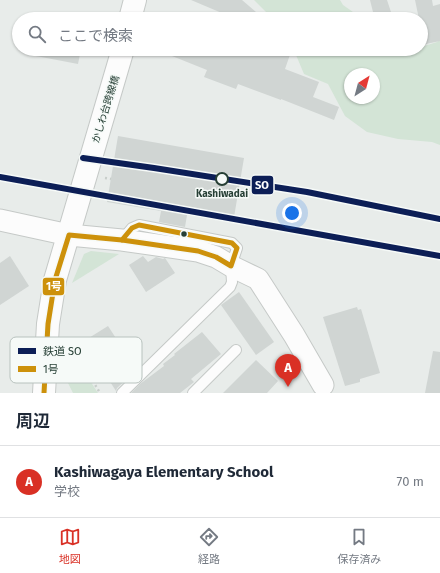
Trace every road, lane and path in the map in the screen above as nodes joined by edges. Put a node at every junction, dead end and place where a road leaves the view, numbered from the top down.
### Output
1 (135, 0) edge
2 (132, 12) edge
3 (121, 56) edge
4 (0, 220) edge
5 (71, 225) junction
6 (231, 266) junction
7 (64, 333) dead end
8 (47, 337) edge
9 (66, 337) edge
10 (236, 350) dead end
11 (142, 373) edge
12 (45, 383) edge
13 (94, 383) edge
14 (132, 383) edge
15 (323, 385) dead end
16 (44, 393) edge
17 (100, 393) edge
18 (122, 393) edge
19 (193, 393) edge

1 - 2 street
3 - 5 street, かしわ台跨線橋
4 - 5 street
5 - 6 street
5 - 8 street, かしわ台跨線橋
6 - 11 lane
6 - 15 street
7 - 9 path
10 - 19 lane
12 - 16 street, かしわ台跨線橋
13 - 17 path
14 - 18 lane

